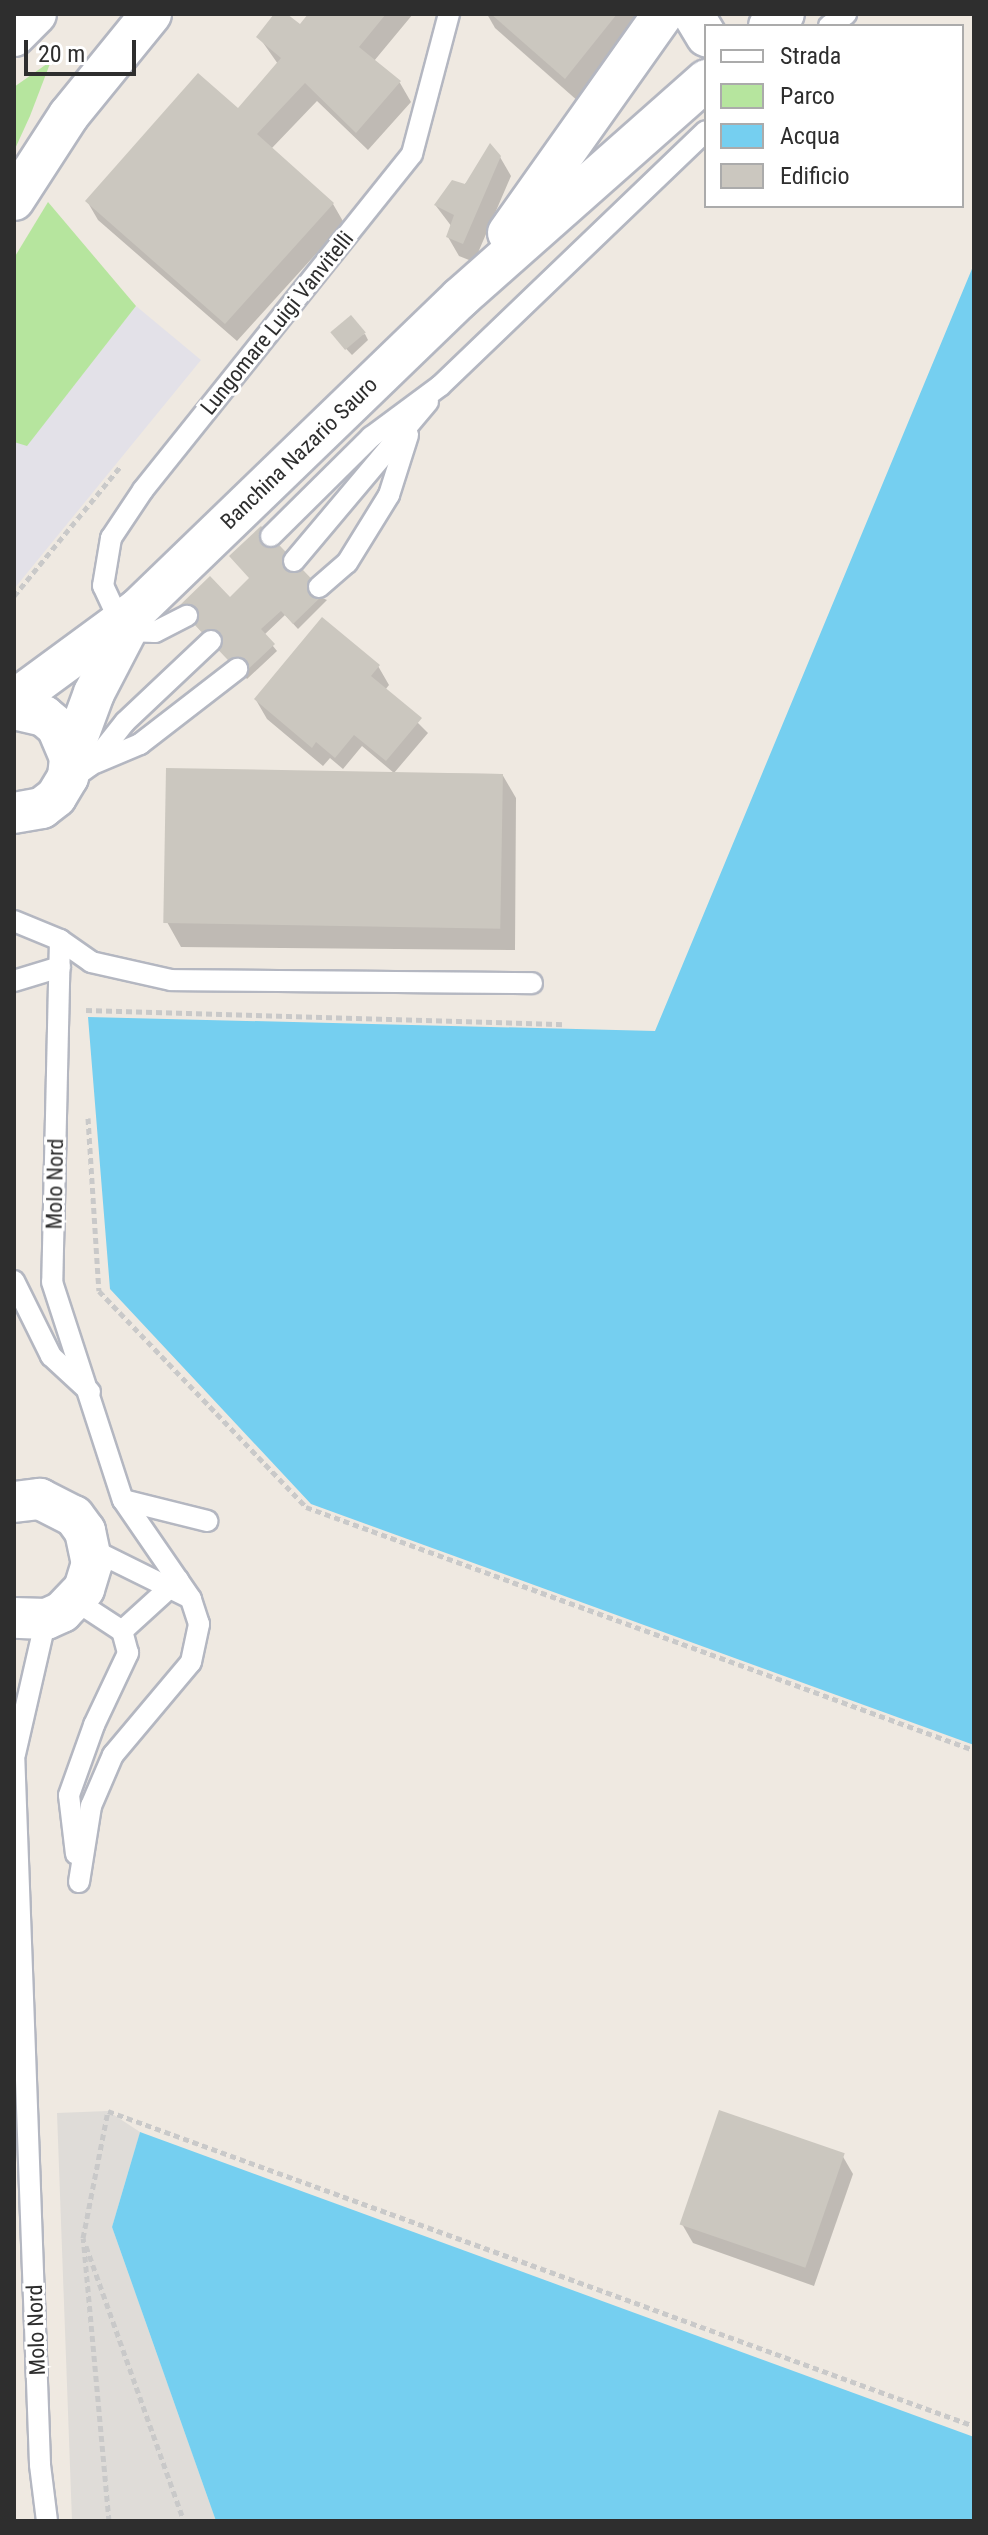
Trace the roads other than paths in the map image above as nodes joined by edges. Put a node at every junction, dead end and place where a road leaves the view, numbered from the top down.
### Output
1 (36, 14) edge
2 (151, 14) edge
3 (449, 14) edge
4 (663, 14) edge
5 (693, 14) edge
6 (704, 33) edge
7 (14, 36) edge
8 (704, 82) edge
9 (704, 133) edge
10 (14, 200) edge
11 (460, 298) junction
12 (440, 386) junction
13 (410, 427) junction
14 (271, 536) dead end
15 (294, 561) dead end
16 (319, 587) dead end
17 (187, 616) dead end
18 (128, 621) junction
19 (211, 641) dead end
20 (237, 669) dead end
21 (14, 700) edge
22 (14, 709) edge
23 (76, 769) junction
24 (18, 816) edge
25 (14, 921) edge
26 (60, 940) junction
27 (60, 967) junction
28 (14, 981) edge
29 (532, 983) dead end
30 (14, 1281) edge
31 (93, 1395) junction
32 (17, 1497) edge
33 (123, 1500) junction
34 (207, 1521) dead end
35 (91, 1549) junction
36 (174, 1584) junction
37 (45, 1612) edge
38 (122, 1631) junction
39 (15, 1752) edge
40 (47, 2521) edge

1 - 7 street
2 - 10 street
3 - 18 lane, Lungomare Luigi Vanvitelli
4 - 11 street, Banchina Nazario Sauro
5 - 6 street
8 - 11 street, Banchina Nazario Sauro
9 - 12 lane, Banchina Nazario Sauro
11 - 18 street, Banchina Nazario Sauro
12 - 13 lane, Banchina Nazario Sauro
12 - 14 lane, Banchina Nazario Sauro
13 - 15 lane, Banchina Nazario Sauro
13 - 16 lane, Banchina Nazario Sauro
17 - 18 lane
18 - 21 street
18 - 23 street
19 - 23 lane
20 - 23 lane
22 - 23 street
23 - 24 street
25 - 26 lane
26 - 27 lane, Molo Nord
26 - 29 lane
27 - 28 lane
27 - 31 lane, Molo Nord
30 - 31 lane
31 - 33 lane, Molo Nord
32 - 35 street
33 - 34 lane
33 - 36 lane, Molo Nord
35 - 36 lane, Molo Nord
35 - 37 street, Molo Nord
36 - 38 lane
36 - 38 lane, Molo Nord
37 - 38 lane
37 - 39 lane, Molo Nord
39 - 40 lane, Molo Nord

